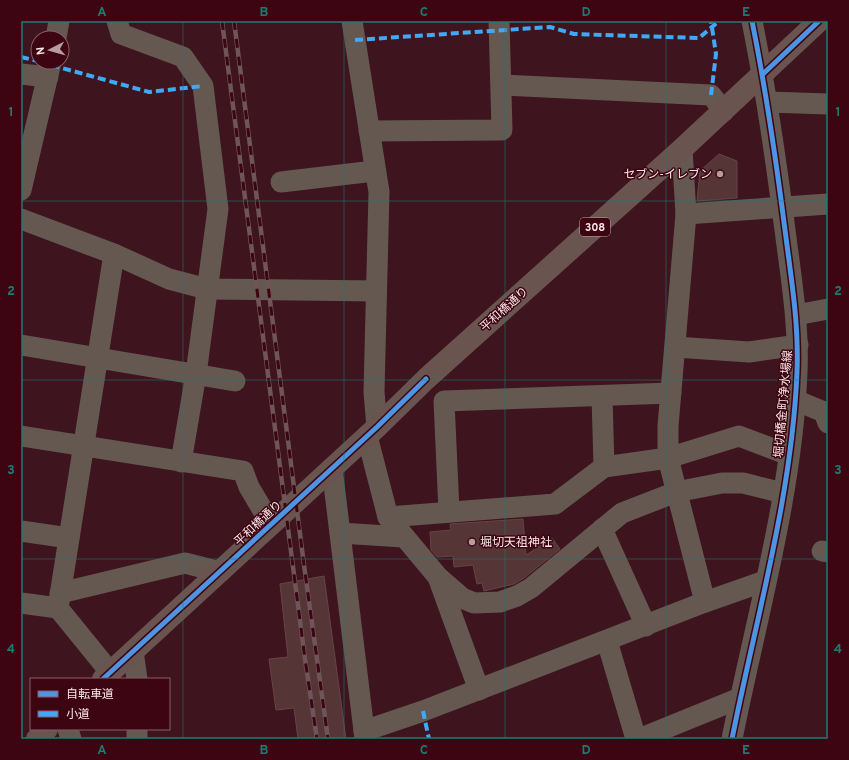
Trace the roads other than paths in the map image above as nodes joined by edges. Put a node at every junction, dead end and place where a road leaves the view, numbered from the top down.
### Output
1 (117, 21) edge
2 (352, 21) edge
3 (499, 21) edge
4 (752, 21) edge
5 (819, 21) edge
6 (50, 70) edge
7 (21, 74) edge
8 (762, 74) junction
9 (502, 85) junction
10 (768, 102) junction
11 (828, 104) edge
12 (724, 111) junction
13 (369, 131) junction
14 (682, 149) junction
15 (374, 171) junction
16 (281, 182) dead end
17 (21, 190) edge
18 (828, 204) edge
19 (782, 206) junction
20 (686, 214) junction
21 (21, 219) edge
22 (114, 254) junction
23 (207, 289) junction
24 (376, 291) junction
25 (828, 309) edge
26 (796, 315) junction
27 (21, 345) edge
28 (798, 345) junction
29 (675, 347) junction
30 (97, 356) junction
31 (196, 374) junction
32 (426, 379) junction
33 (235, 381) dead end
34 (671, 393) junction
35 (602, 396) junction
36 (795, 400) junction
37 (444, 401) junction
38 (828, 423) edge
39 (372, 431) junction
40 (21, 436) edge
41 (83, 446) junction
42 (789, 455) junction
43 (668, 458) junction
44 (181, 462) junction
45 (604, 467) junction
46 (332, 468) junction
47 (676, 492) junction
48 (783, 493) junction
49 (449, 511) junction
50 (388, 517) junction
51 (271, 524) junction
52 (602, 529) junction
53 (21, 531) edge
54 (340, 534) junction
55 (69, 538) junction
56 (403, 538) junction
57 (220, 572) junction
58 (438, 577) junction
59 (765, 581) junction
60 (59, 601) junction
61 (705, 602) junction
62 (21, 603) edge
63 (646, 626) junction
64 (607, 641) junction
65 (133, 651) junction
66 (107, 675) edge
67 (138, 678) edge
68 (479, 690) junction
69 (740, 698) junction
70 (46, 730) edge
71 (365, 735) edge
72 (37, 739) edge
73 (638, 739) edge
74 (732, 739) edge

1 - 23 street
2 - 13 street
3 - 9 street
4 - 8 street, 堀切橋金町浄水場線
5 - 8 main road, 平和橋通り / 308
6 - 7 street
6 - 17 street
8 - 10 street, 堀切橋金町浄水場線
8 - 12 main road, 平和橋通り / 308
9 - 12 street
9 - 13 street
10 - 11 street
10 - 19 street, 堀切橋金町浄水場線
12 - 14 main road, 平和橋通り / 308
13 - 15 street
14 - 20 street
14 - 32 main road, 平和橋通り / 308
15 - 16 street
15 - 24 street
18 - 19 street
19 - 20 street
19 - 26 street, 堀切橋金町浄水場線
20 - 29 street
21 - 22 street
22 - 23 street
22 - 30 street
23 - 24 street
23 - 31 street
24 - 39 street
25 - 26 street
26 - 28 street, 堀切橋金町浄水場線
27 - 30 street
28 - 29 street
28 - 36 street, 堀切橋金町浄水場線
29 - 34 street
30 - 31 street
30 - 41 street
31 - 33 street
31 - 44 street
32 - 37 street
32 - 39 main road, 平和橋通り / 308
34 - 35 street
34 - 43 street
35 - 37 street
35 - 45 street
36 - 38 street
36 - 42 street, 堀切橋金町浄水場線
37 - 49 street
39 - 46 main road, 平和橋通り / 308
39 - 50 street
40 - 41 street
41 - 44 street
41 - 55 street
42 - 43 street
42 - 48 street, 堀切橋金町浄水場線
43 - 45 street
43 - 47 street
44 - 51 street
45 - 49 street
46 - 51 main road, 平和橋通り / 308
46 - 54 street
47 - 48 street
47 - 52 street
47 - 61 street
48 - 59 street, 堀切橋金町浄水場線
49 - 50 street
50 - 56 street
51 - 57 main road, 平和橋通り / 308
52 - 58 street
52 - 63 street
53 - 55 street
54 - 56 street
54 - 71 street
55 - 60 street
56 - 58 street
57 - 60 street
57 - 65 main road, 平和橋通り / 308
58 - 68 street
59 - 61 street
59 - 69 street, 堀切橋金町浄水場線
60 - 62 street
60 - 66 street
61 - 63 street
63 - 64 street
64 - 68 street
64 - 73 street
65 - 66 main road, 平和橋通り / 308
65 - 67 street
68 - 71 street
69 - 73 street
69 - 74 street, 堀切橋金町浄水場線
70 - 72 main road

